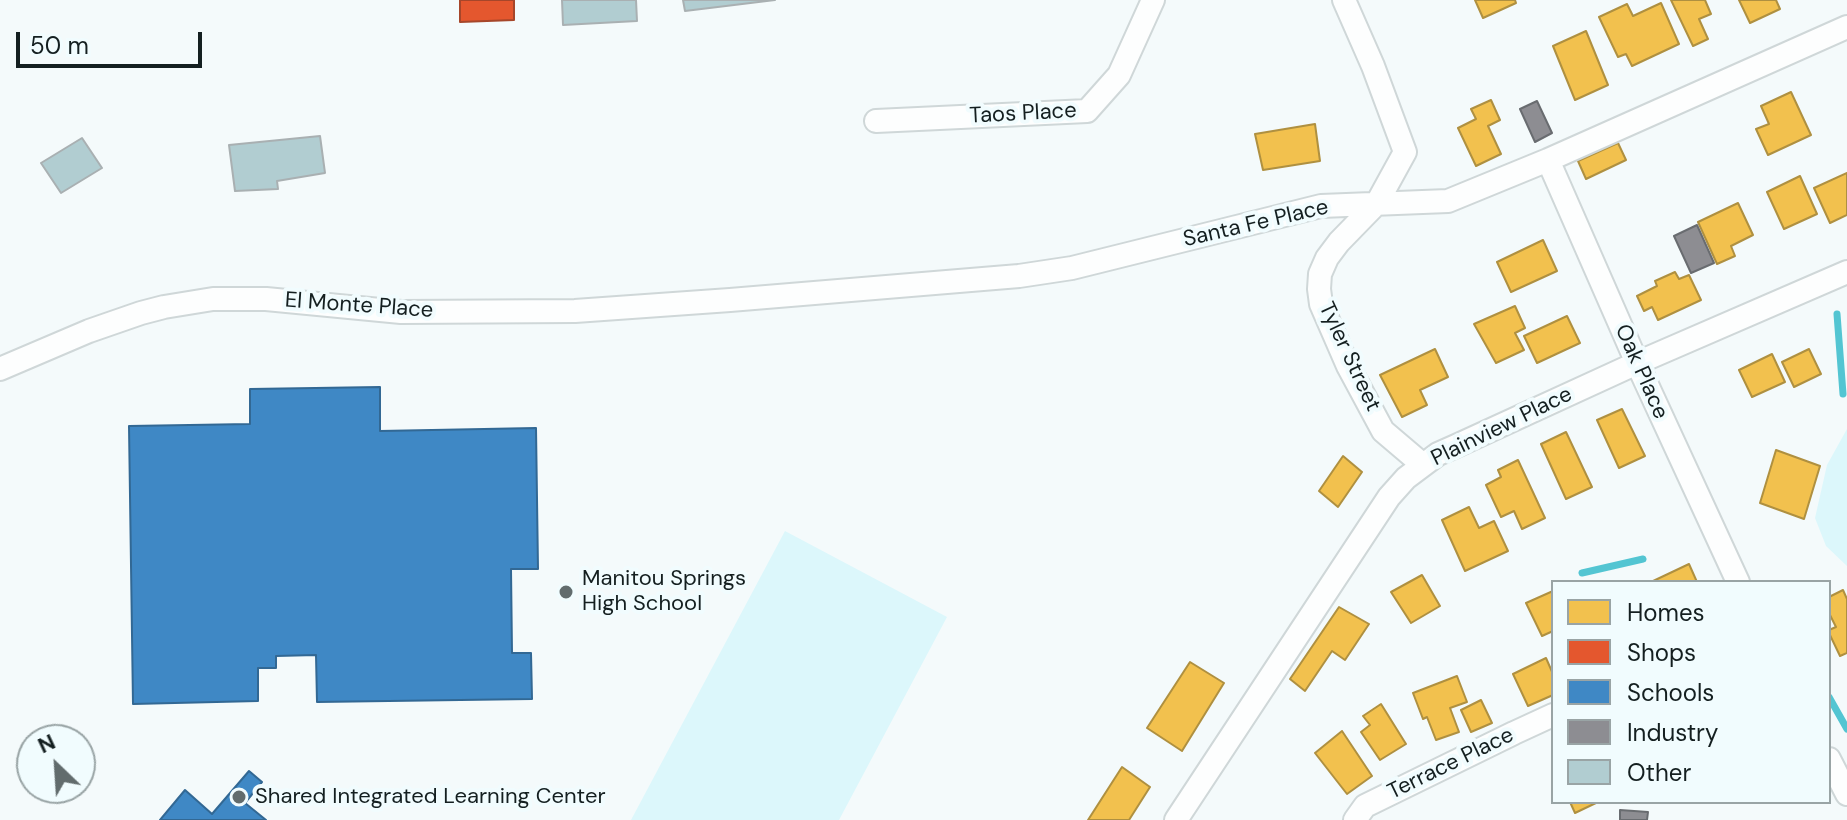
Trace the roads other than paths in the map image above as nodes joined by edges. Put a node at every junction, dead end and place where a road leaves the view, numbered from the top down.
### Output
1 (1153, 0) edge
2 (1344, 0) edge
3 (1847, 27) edge
4 (876, 121) dead end
5 (1548, 160) junction
6 (1377, 203) junction
7 (1847, 272) edge
8 (730, 300) joint
9 (1637, 363) junction
10 (0, 369) edge
11 (1423, 465) junction
12 (1737, 580) edge
13 (1551, 716) edge
14 (1831, 763) edge
15 (1847, 794) edge
16 (1176, 820) edge
17 (1355, 820) edge

1 - 4 street, Taos Place
2 - 6 street
3 - 5 street, Santa Fe Place
5 - 6 street, Santa Fe Place
5 - 9 street, Oak Place
6 - 8 street, Santa Fe Place
6 - 11 street, Tyler Street
7 - 9 street, Plainview Place
8 - 10 street, El Monte Place
9 - 11 street, Plainview Place
9 - 12 street, Oak Place
11 - 16 street, Plainview Place
13 - 17 street, Terrace Place
14 - 15 street

